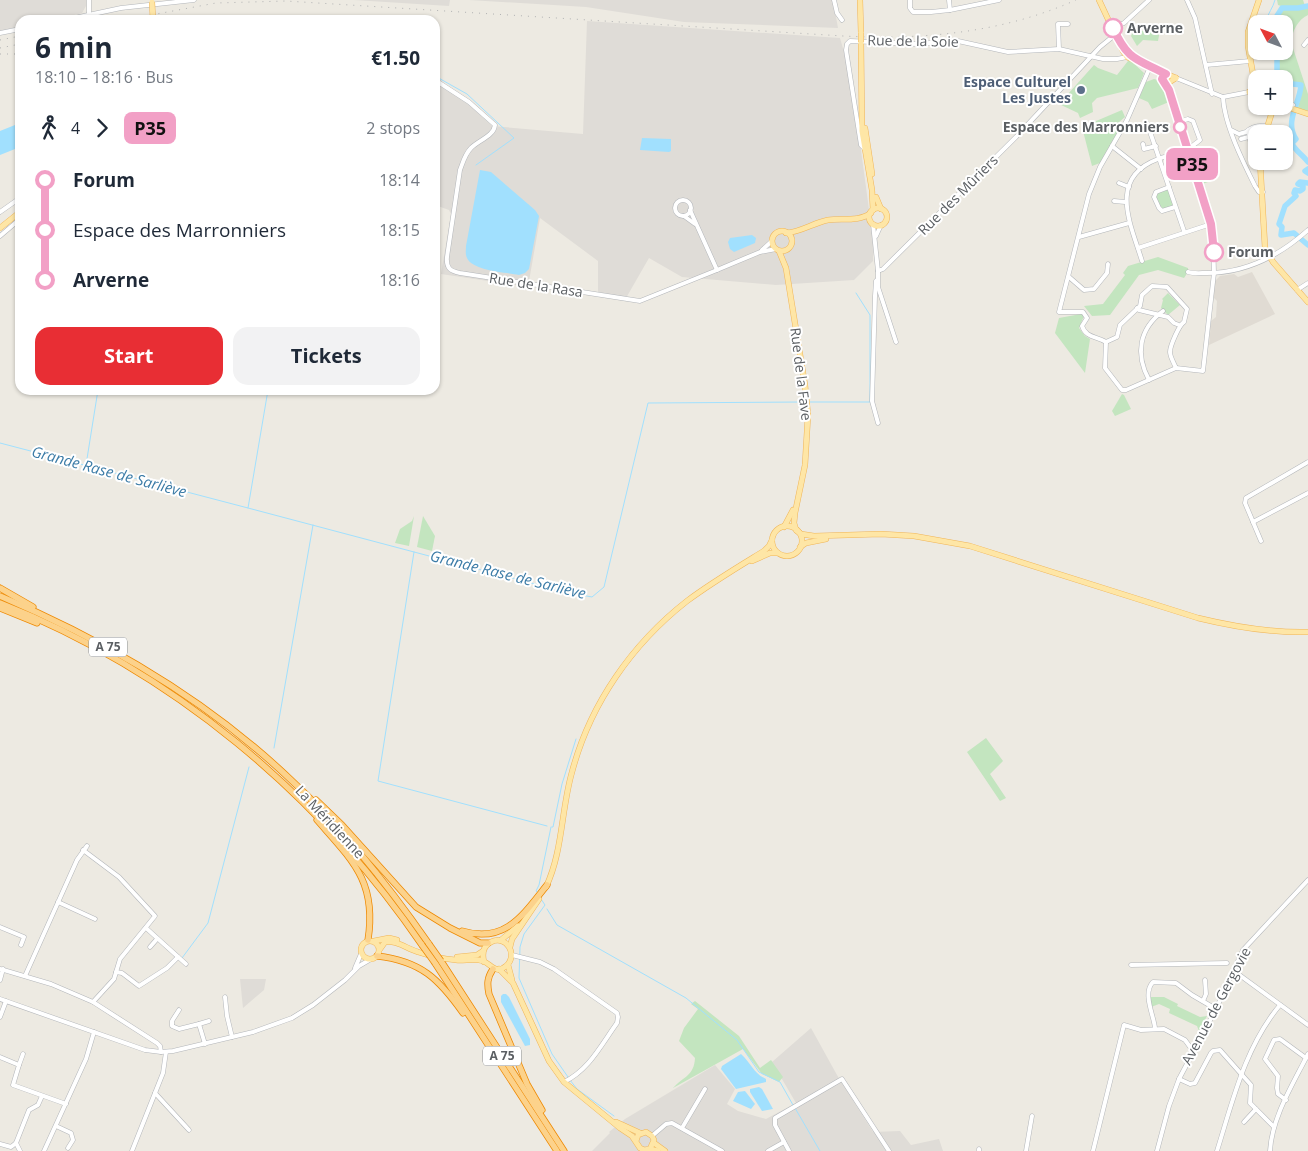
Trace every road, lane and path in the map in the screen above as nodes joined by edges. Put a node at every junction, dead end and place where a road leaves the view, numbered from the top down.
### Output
1 (89, 0) edge
2 (194, 0) edge
3 (834, 0) edge
4 (860, 0) edge
5 (910, 0) edge
6 (949, 0) edge
7 (999, 0) edge
8 (1099, 0) edge
9 (1149, 0) edge
10 (1187, 0) edge
11 (1259, 0) edge
12 (152, 1) edge
13 (950, 10) junction
14 (89, 15) joint
15 (153, 15) edge
16 (1254, 15) edge
17 (842, 20) dead end
18 (1068, 24) dead end
19 (1111, 25) junction
20 (15, 30) edge
21 (0, 33) edge
22 (1116, 36) junction
23 (1308, 40) edge
24 (1304, 45) dead end
25 (1060, 49) junction
26 (1092, 57) junction
27 (1127, 57) junction
28 (1134, 60) junction
29 (1250, 61) joint
30 (1206, 65) junction
31 (1150, 67) junction
32 (1252, 70) edge
33 (1169, 79) junction
34 (440, 83) edge
35 (1248, 92) edge
36 (1212, 94) junction
37 (1223, 97) junction
38 (862, 107) junction
39 (1293, 108) edge
40 (1308, 114) edge
41 (1179, 122) junction
42 (1147, 123) dead end
43 (1231, 130) junction
44 (1248, 131) edge
45 (1248, 137) edge
46 (1241, 139) dead end
47 (1142, 144) dead end
48 (1112, 146) junction
49 (1156, 146) junction
50 (864, 148) junction
51 (1188, 149) junction
52 (1160, 159) junction
53 (1141, 169) junction
54 (1260, 170) edge
55 (872, 174) junction
56 (1119, 183) dead end
57 (1129, 187) junction
58 (1169, 188) junction
59 (1262, 192) junction
60 (1114, 201) dead end
61 (15, 202) edge
62 (1125, 202) junction
63 (1175, 207) junction
64 (881, 209) junction
65 (690, 210) junction
66 (0, 212) edge
67 (872, 212) junction
68 (15, 215) edge
69 (684, 216) junction
70 (849, 219) junction
71 (15, 223) edge
72 (872, 223) junction
73 (1129, 223) junction
74 (1211, 224) junction
75 (1, 225) edge
76 (881, 225) junction
77 (806, 227) junction
78 (698, 228) junction
79 (1308, 230) edge
80 (786, 232) junction
81 (1184, 232) junction
82 (0, 236) edge
83 (1079, 237) junction
84 (792, 240) junction
85 (772, 241) junction
86 (875, 241) junction
87 (1138, 248) junction
88 (777, 250) junction
89 (787, 250) junction
90 (760, 252) junction
91 (1269, 257) junction
92 (1142, 261) dead end
93 (1108, 264) dead end
94 (786, 268) junction
95 (717, 270) junction
96 (881, 270) junction
97 (1188, 272) dead end
98 (1214, 273) junction
99 (1069, 277) junction
100 (877, 280) junction
101 (1308, 283) edge
102 (1297, 290) junction
103 (1308, 302) edge
104 (1137, 308) junction
105 (1163, 311) dead end
106 (1158, 315) junction
107 (1179, 325) junction
108 (896, 342) dead end
109 (1106, 342) junction
110 (1176, 368) junction
111 (1149, 380) junction
112 (878, 423) dead end
113 (1308, 462) edge
114 (802, 481) junction
115 (1308, 493) edge
116 (1253, 522) junction
117 (784, 527) junction
118 (796, 530) junction
119 (839, 536) junction
120 (772, 540) junction
121 (1261, 541) dead end
122 (800, 547) junction
123 (777, 553) junction
124 (734, 570) junction
125 (0, 588) edge
126 (0, 596) edge
127 (0, 603) edge
128 (0, 608) edge
129 (54, 619) junction
130 (1308, 632) edge
131 (81, 640) junction
132 (291, 780) junction
133 (290, 788) junction
134 (87, 846) dead end
135 (83, 850) junction
136 (1308, 880) edge
137 (547, 885) junction
138 (58, 902) junction
139 (427, 915) junction
140 (95, 918) dead end
141 (524, 920) junction
142 (0, 928) edge
143 (146, 928) junction
144 (157, 939) junction
145 (371, 940) junction
146 (501, 940) junction
147 (488, 943) junction
148 (426, 944) junction
149 (21, 945) dead end
150 (150, 947) dead end
151 (510, 947) junction
152 (380, 949) junction
153 (483, 951) junction
154 (361, 954) junction
155 (377, 956) junction
156 (517, 957) junction
157 (178, 958) junction
158 (370, 959) junction
159 (438, 962) junction
160 (484, 962) junction
161 (1227, 963) dead end
162 (186, 964) dead end
163 (508, 965) junction
164 (1131, 966) dead end
165 (2, 969) edge
166 (496, 969) junction
167 (1234, 971) junction
168 (116, 972) junction
169 (350, 974) junction
170 (25, 976) junction
171 (0, 980) edge
172 (1205, 980) dead end
173 (513, 983) junction
174 (225, 997) dead end
175 (0, 999) edge
176 (6, 1001) junction
177 (1203, 1001) junction
178 (93, 1002) junction
179 (1280, 1005) junction
180 (1216, 1009) junction
181 (179, 1010) dead end
182 (0, 1017) edge
183 (209, 1021) dead end
184 (199, 1024) junction
185 (1308, 1025) edge
186 (1155, 1028) junction
187 (94, 1032) junction
188 (232, 1037) junction
189 (485, 1040) junction
190 (1185, 1040) junction
191 (1198, 1041) junction
192 (205, 1044) junction
193 (1192, 1051) junction
194 (163, 1052) junction
195 (23, 1054) dead end
196 (1307, 1056) edge
197 (0, 1057) edge
198 (19, 1065) junction
199 (1242, 1073) junction
200 (568, 1079) junction
201 (1179, 1079) junction
202 (705, 1088) dead end
203 (155, 1093) junction
204 (42, 1096) junction
205 (1286, 1100) junction
206 (66, 1104) junction
207 (1256, 1109) junction
208 (603, 1113) junction
209 (1032, 1116) dead end
210 (1244, 1122) dead end
211 (56, 1126) junction
212 (1274, 1127) junction
213 (682, 1128) junction
214 (189, 1130) dead end
215 (640, 1133) junction
216 (652, 1136) junction
217 (784, 1142) junction
218 (16, 1143) junction
219 (654, 1143) junction
220 (0, 1144) edge
221 (68, 1148) dead end
222 (641, 1148) edge
223 (20, 1151) edge
224 (44, 1151) edge
225 (132, 1151) edge
226 (557, 1151) edge
227 (565, 1151) edge
228 (658, 1151) edge
229 (665, 1151) edge
230 (722, 1151) edge
231 (768, 1151) edge
232 (789, 1151) edge
233 (889, 1151) edge
234 (1026, 1151) edge
235 (1093, 1151) edge
236 (1157, 1151) edge
237 (1217, 1151) edge
238 (1270, 1151) edge

1 - 14 street
2 - 14 street
3 - 17 street
4 - 38 main road, bridge
5 - 13 street
6 - 13 street
7 - 13 street
8 - 19 main road
9 - 19 street
10 - 30 street
11 - 16 main road
12 - 15 main road, bridge
18 - 25 street
19 - 22 main road
20 - 21 street
22 - 26 street, Rue des Mûriers
22 - 27 main road
22 - 28 main road
23 - 24 street
25 - 26 street, Rue de la Soie
25 - 50 street, Rue de la Soie
26 - 27 street, Rue de la Soie
26 - 96 street, Rue des Mûriers
27 - 28 main road
28 - 31 main road
29 - 30 street
29 - 32 main road
30 - 36 street
31 - 33 main road
31 - 48 street
33 - 36 street
33 - 41 street
34 - 95 street, Rue de la Rasa
35 - 37 street
36 - 37 street
37 - 43 street
38 - 50 main road
38 - 55 main road
39 - 40 main road
41 - 51 street
41 - 51 street
42 - 49 street
43 - 44 street
43 - 59 street
45 - 46 street
47 - 49 street
48 - 53 street
48 - 83 street
49 - 52 street
50 - 55 street
50 - 67 main road
51 - 52 street
51 - 74 street
52 - 53 street
52 - 58 street
53 - 57 street
54 - 59 main road
55 - 64 main road
56 - 57 street
57 - 62 street
58 - 63 street
58 - 63 street
59 - 91 main road
60 - 62 street
61 - 66 street
62 - 73 street
63 - 81 street
64 - 67 main road
64 - 76 main road
65 - 69 street
65 - 69 street
65 - 78 street
67 - 70 main road
67 - 72 main road
68 - 75 main road
69 - 78 street
70 - 72 main road
70 - 77 main road
71 - 82 street
72 - 76 main road
72 - 86 street
73 - 83 street
73 - 87 street
74 - 81 street
74 - 98 street
76 - 86 street
77 - 80 main road
77 - 84 main road
78 - 95 street
79 - 91 street
80 - 84 main road
80 - 85 main road
81 - 87 street
83 - 99 street
84 - 89 main road
85 - 88 main road
85 - 90 street
86 - 96 street
87 - 92 street
88 - 89 main road
88 - 90 street
88 - 94 main road, Rue de la Fave
89 - 94 main road, Rue de la Fave
90 - 95 street
91 - 98 street
91 - 102 main road
93 - 99 street
94 - 114 main road, Rue de la Fave
96 - 100 street
97 - 98 street
98 - 110 street
99 - 109 street
100 - 108 street
100 - 112 street
101 - 102 street
102 - 103 main road
104 - 106 street
104 - 107 street
104 - 109 street
105 - 106 street
106 - 107 street
106 - 111 street
107 - 110 street
109 - 111 street
110 - 111 street
113 - 116 street
114 - 117 main road, Rue de la Fave
114 - 118 main road, Rue de la Fave
115 - 116 street
116 - 121 street
117 - 118 main road
117 - 120 main road
118 - 119 main road
118 - 122 main road
119 - 122 main road
119 - 130 main road
120 - 123 main road
120 - 124 main road
122 - 123 main road
123 - 124 main road
124 - 137 main road
125 - 129 highway
126 - 129 highway, La Méridienne / A 75
127 - 131 highway, La Méridienne / A 75
128 - 131 highway
129 - 132 highway, La Méridienne / A 75
131 - 133 highway, La Méridienne / A 75
132 - 139 highway
132 - 148 highway, La Méridienne / A 75
133 - 145 highway
133 - 148 highway, La Méridienne / A 75
134 - 135 street
135 - 138 street
135 - 143 street
136 - 167 street, Avenue de Gergovie
137 - 139 highway
137 - 141 main road
138 - 140 street
138 - 170 street
139 - 147 highway
141 - 146 main road
141 - 151 main road
142 - 149 street
143 - 144 street
143 - 168 street
144 - 150 street
144 - 157 street
145 - 152 main road
145 - 153 main road
145 - 154 main road
146 - 147 main road
146 - 151 main road
147 - 153 main road
148 - 159 highway, La Méridienne / A 75, bridge
151 - 156 main road
152 - 155 main road
152 - 160 main road
153 - 160 main road
154 - 158 main road
154 - 169 street
155 - 158 main road
155 - 189 highway
156 - 163 main road
156 - 200 street
157 - 162 street
157 - 168 street
158 - 169 street
159 - 189 highway, La Méridienne / A 75
159 - 227 highway, La Méridienne / A 75
160 - 166 main road
161 - 164 street
163 - 166 main road
163 - 173 main road
165 - 170 street
165 - 171 street
166 - 173 main road
166 - 227 highway
167 - 179 street
167 - 180 street, Avenue de Gergovie
168 - 178 street
169 - 188 street
170 - 178 street
172 - 177 street
173 - 200 main road
174 - 188 street
175 - 176 street
176 - 182 street
176 - 187 street
177 - 180 street
177 - 186 street
178 - 194 street
179 - 185 street
179 - 199 street
180 - 191 street, Avenue de Gergovie
181 - 184 street
183 - 184 street
184 - 192 street
186 - 190 street
186 - 235 street
187 - 194 street
187 - 206 street
188 - 192 street
189 - 226 highway, La Méridienne / A 75
190 - 191 street
190 - 193 street
191 - 193 street, Avenue de Gergovie
192 - 194 street
193 - 201 street, Avenue de Gergovie
194 - 203 street
195 - 198 street
196 - 205 street
196 - 205 street
197 - 198 street
198 - 204 street
199 - 201 street
199 - 207 street
199 - 237 street
200 - 208 main road
201 - 236 street, Avenue de Gergovie
202 - 213 street
203 - 214 street
203 - 225 street
204 - 206 street
204 - 218 street
205 - 212 street
206 - 211 street
207 - 210 street
207 - 212 street
208 - 215 main road
208 - 222 main road
209 - 234 street
211 - 221 street
211 - 224 street
212 - 238 street
213 - 216 street
213 - 230 street
215 - 216 main road
215 - 222 main road
216 - 219 main road
217 - 231 street
217 - 232 street
217 - 233 street
218 - 220 street
218 - 223 street
219 - 222 main road
219 - 229 main road
222 - 228 main road

